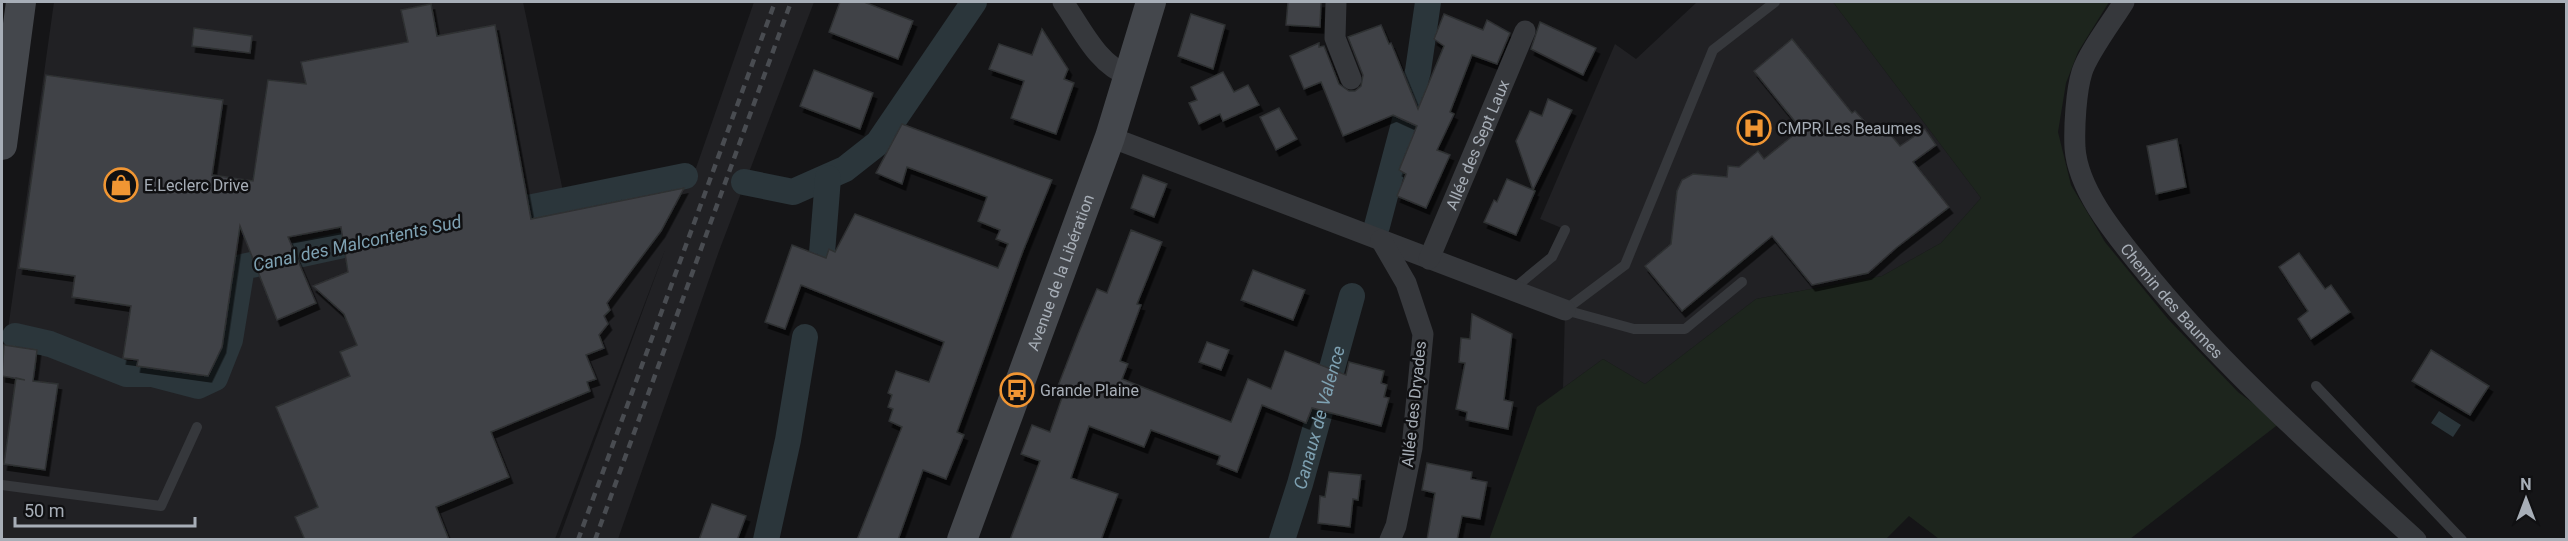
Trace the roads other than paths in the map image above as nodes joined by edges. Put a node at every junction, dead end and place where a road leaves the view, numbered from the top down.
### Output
1 (21, 2) edge
2 (1063, 2) edge
3 (1151, 2) edge
4 (1336, 2) edge
5 (1775, 2) edge
6 (2124, 2) edge
7 (1525, 31) dead end
8 (1129, 76) junction
9 (1351, 79) dead end
10 (1110, 136) junction
11 (2, 145) edge
12 (1565, 230) dead end
13 (1380, 240) junction
14 (1429, 259) junction
15 (1742, 282) dead end
16 (1512, 290) junction
17 (1565, 310) junction
18 (2316, 386) dead end
19 (197, 427) dead end
20 (2, 484) edge
21 (962, 540) edge
22 (1390, 540) edge
23 (2416, 540) edge
24 (2462, 540) edge

1 - 11 main road
2 - 8 street
3 - 8 main road, Avenue de la Libération
4 - 9 street
5 - 17 lane
6 - 23 street, Chemin des Baumes
7 - 14 street, Allée des Sept Laux
8 - 10 main road, Avenue de la Libération
10 - 13 street
10 - 21 main road, Avenue de la Libération
12 - 16 lane
13 - 14 street
13 - 22 street, Allée des Dryades
14 - 16 street
15 - 17 lane
16 - 17 street
18 - 24 lane
19 - 20 lane

